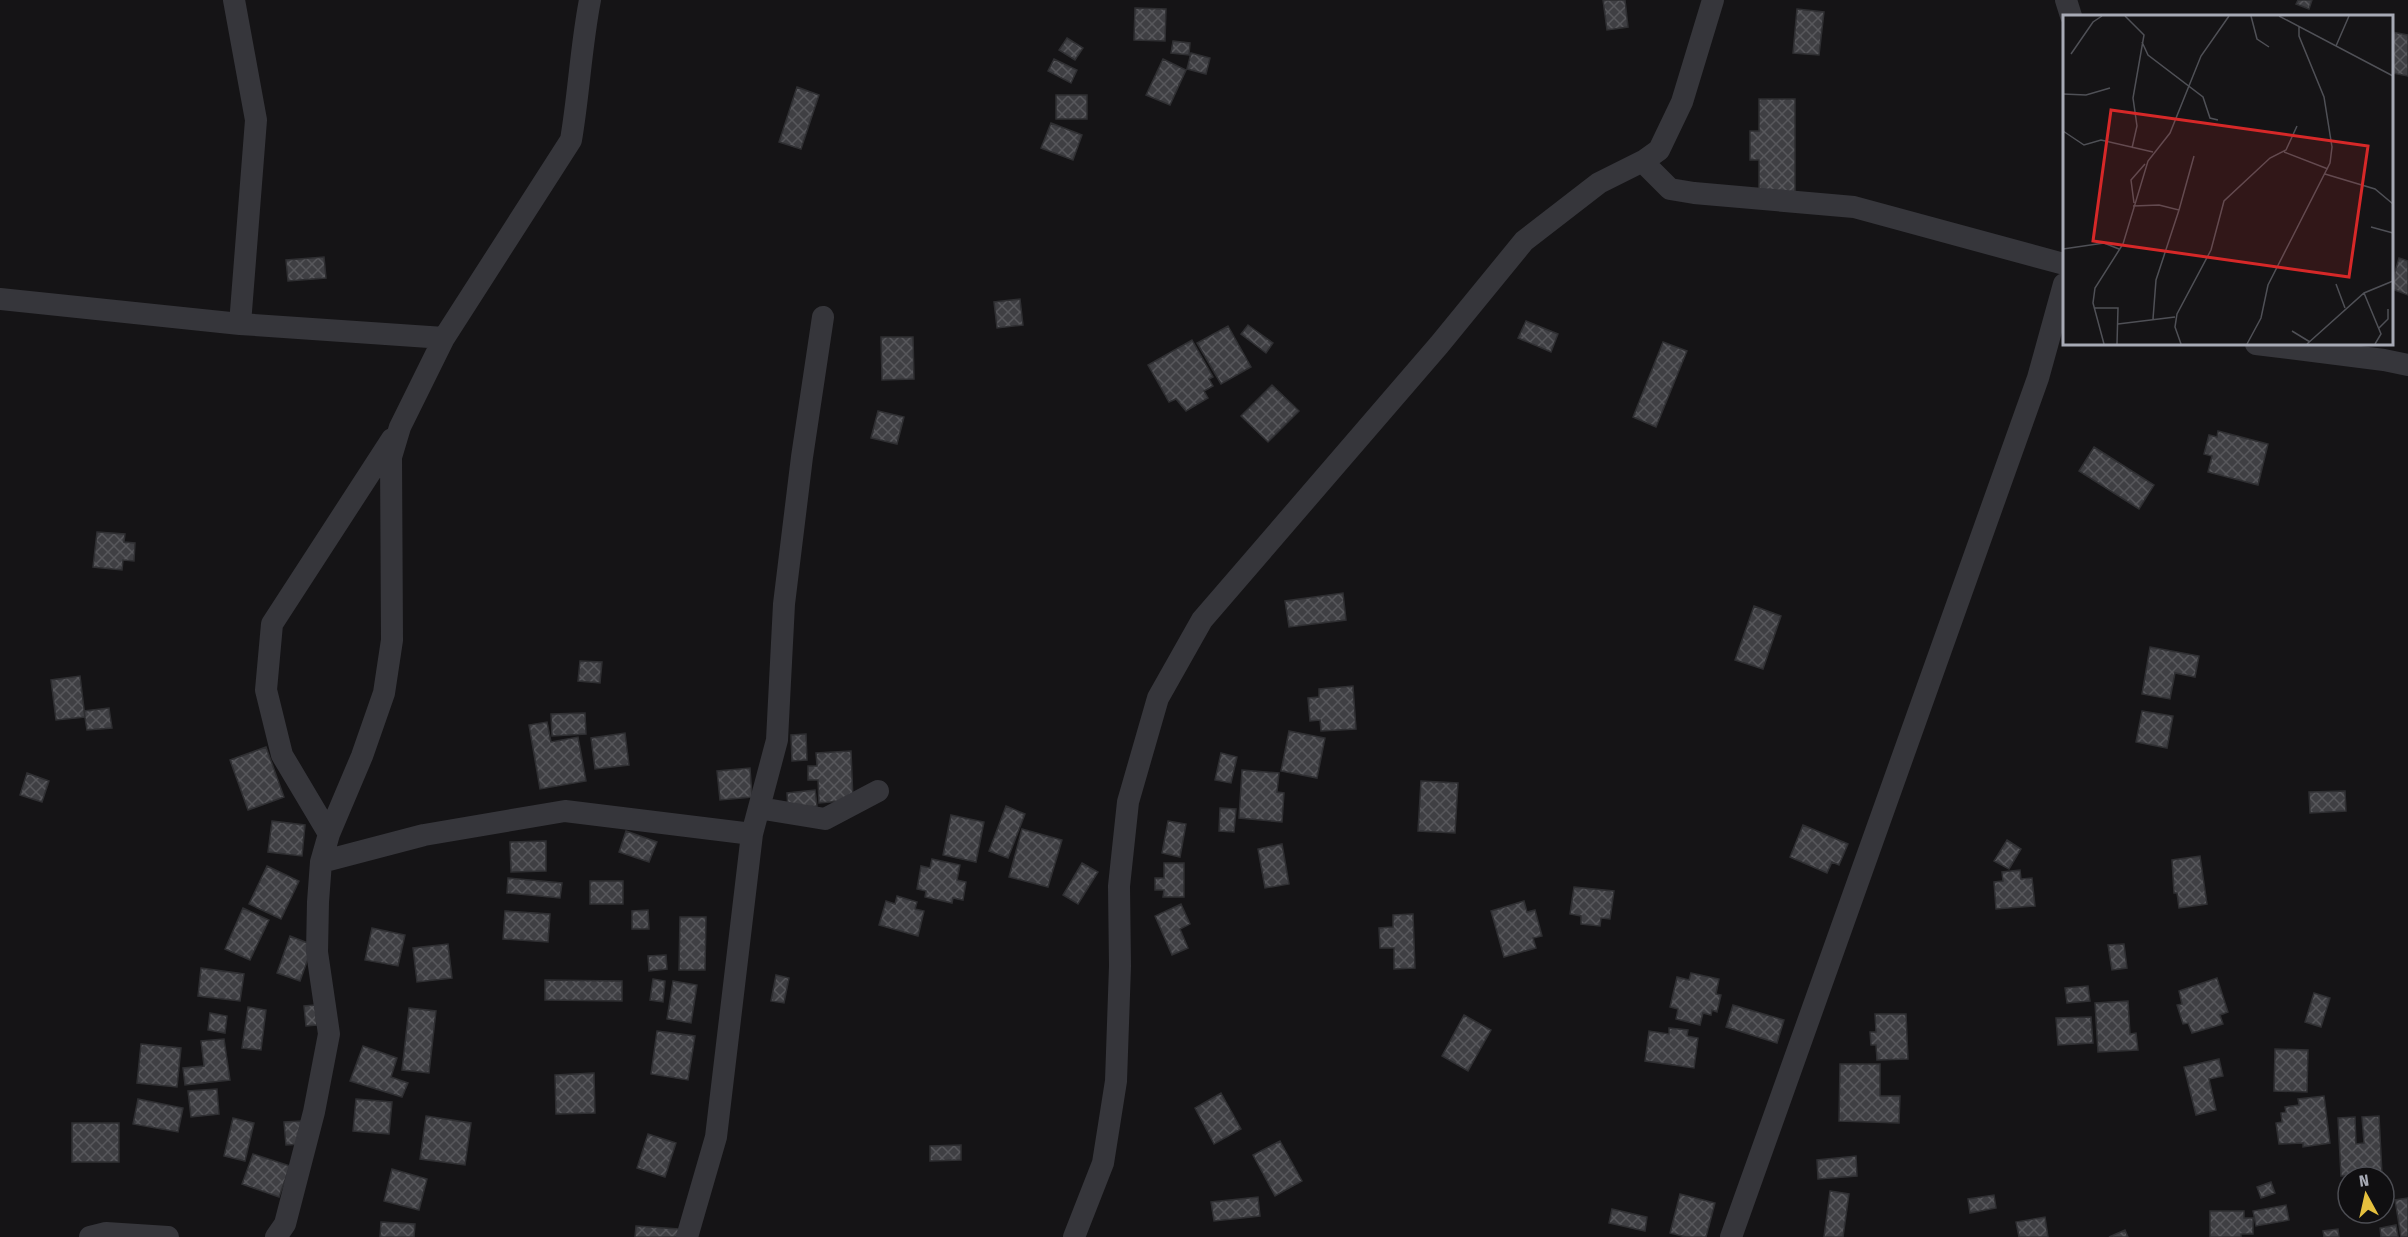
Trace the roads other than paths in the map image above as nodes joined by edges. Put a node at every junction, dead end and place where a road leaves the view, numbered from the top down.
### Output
1 (234, 0) edge
2 (590, 0) edge
3 (1713, 0) edge
4 (2066, 0) edge
5 (2071, 15) edge
6 (1643, 162) junction
7 (2063, 264) edge
8 (2063, 293) edge
9 (0, 298) edge
10 (823, 317) dead end
11 (2060, 319) edge
12 (240, 324) junction
13 (444, 338) junction
14 (2264, 345) edge
15 (2408, 365) edge
16 (400, 427) junction
17 (878, 791) dead end
18 (759, 808) junction
19 (329, 834) junction
20 (752, 834) junction
21 (321, 862) junction
22 (90, 1237) edge
23 (168, 1237) edge
24 (276, 1237) edge
25 (687, 1237) edge
26 (1074, 1237) edge
27 (1731, 1237) edge

1 - 12 street
2 - 13 street
3 - 6 street
4 - 5 street
6 - 7 street
6 - 26 street
8 - 11 street
9 - 12 street
10 - 18 street
11 - 27 street
12 - 13 street
13 - 16 street
14 - 15 street
16 - 19 street
16 - 19 street
17 - 18 street
18 - 20 street
19 - 21 street
20 - 21 street
20 - 25 street
21 - 24 street
22 - 23 street

